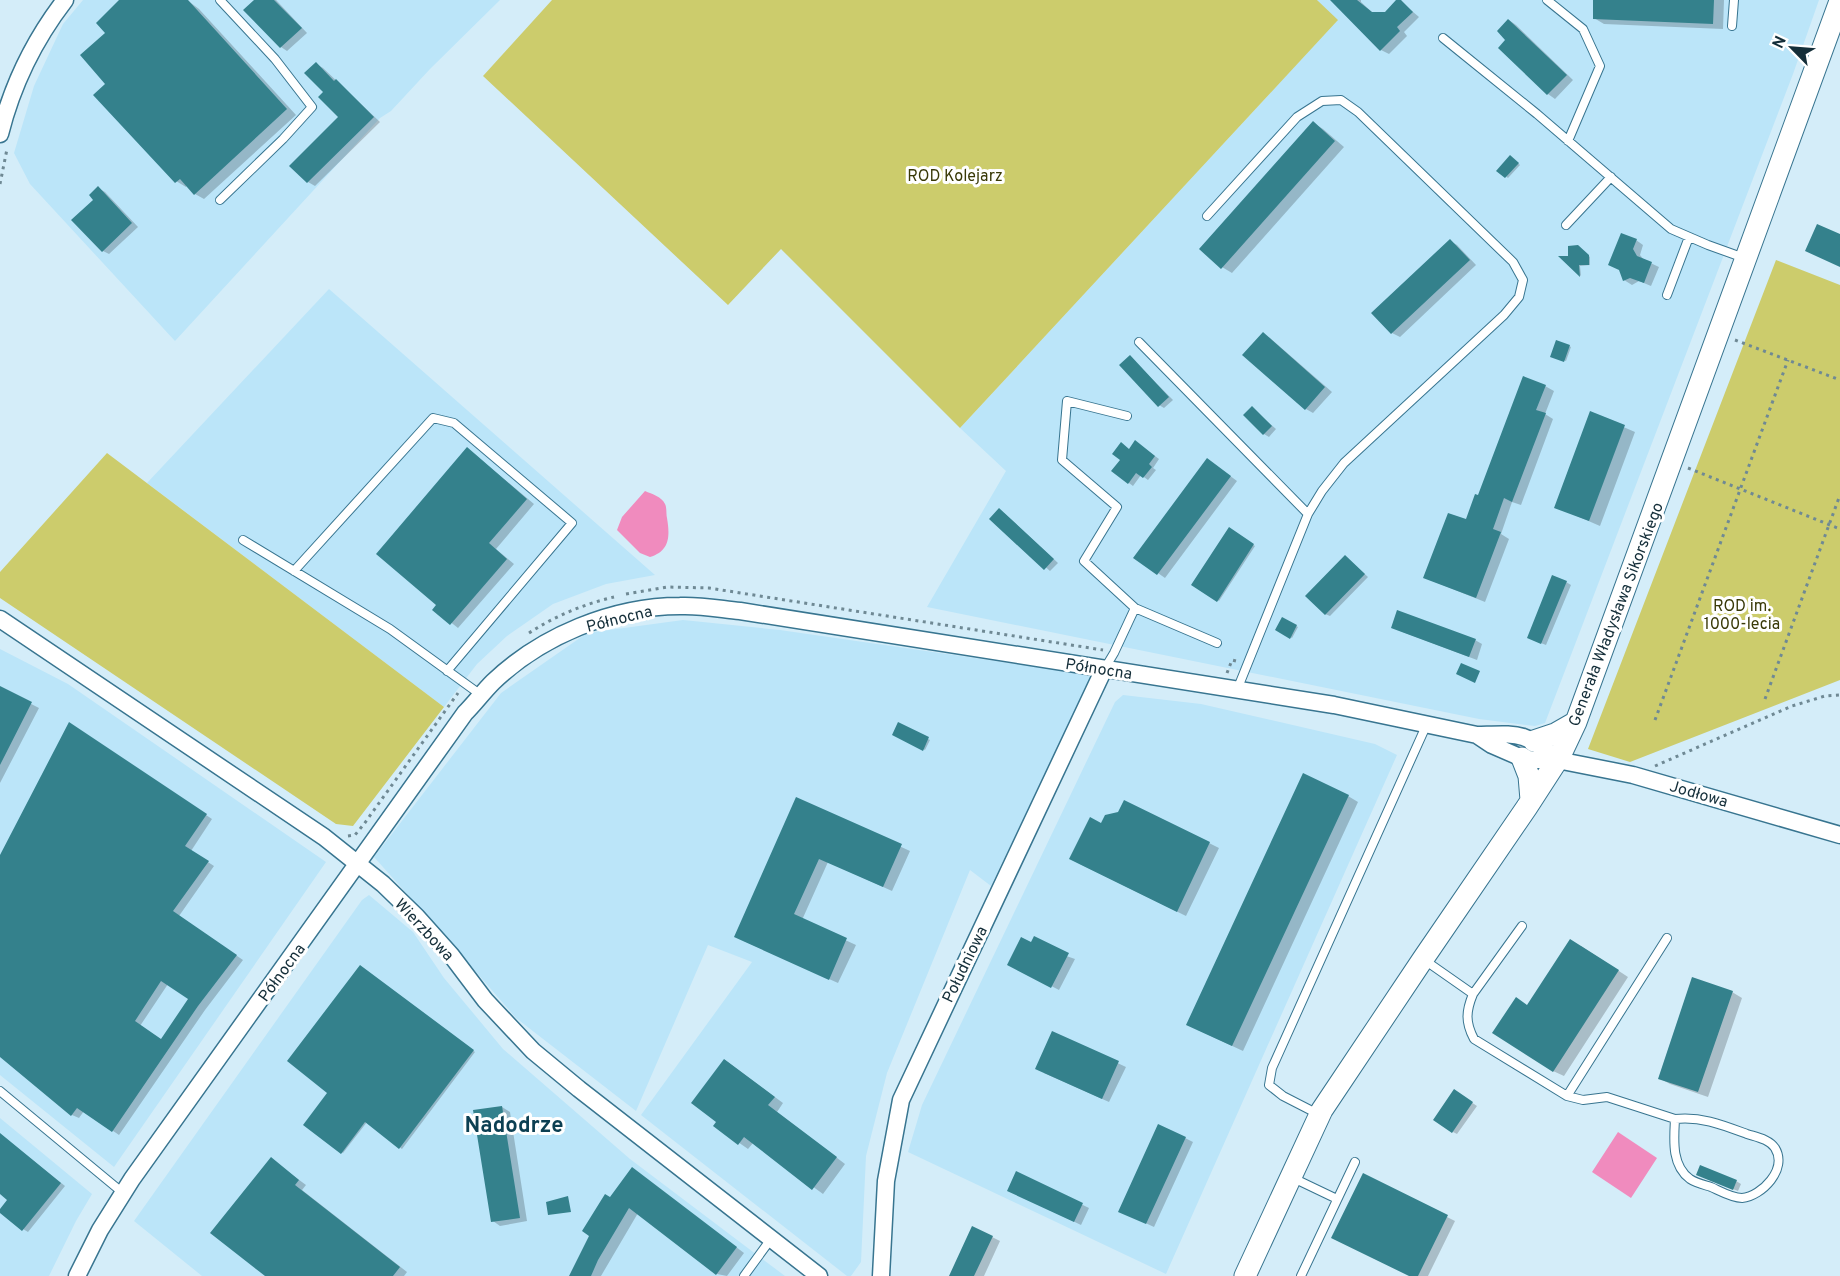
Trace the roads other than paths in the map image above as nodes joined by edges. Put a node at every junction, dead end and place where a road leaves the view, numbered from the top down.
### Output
1 (65, 0) edge
2 (220, 0) edge
3 (1547, 0) edge
4 (1734, 0) edge
5 (1840, 1) edge
6 (1732, 26) dead end
7 (1443, 38) dead end
8 (0, 134) edge
9 (1568, 141) junction
10 (1611, 177) junction
11 (220, 200) dead end
12 (1207, 216) dead end
13 (1566, 225) dead end
14 (1689, 237) junction
15 (1747, 259) junction
16 (1667, 295) dead end
17 (1139, 342) dead end
18 (1127, 416) dead end
19 (1308, 514) junction
20 (243, 540) dead end
21 (294, 571) junction
22 (1136, 608) junction
23 (0, 619) edge
24 (1217, 643) dead end
25 (1104, 669) junction
26 (447, 671) junction
27 (1237, 690) junction
28 (481, 695) junction
29 (1576, 722) junction
30 (1426, 726) junction
31 (1477, 735) junction
32 (1534, 741) junction
33 (1522, 758) junction
34 (1557, 760) junction
35 (1531, 800) junction
36 (1840, 835) edge
37 (358, 864) junction
38 (1522, 926) dead end
39 (1667, 938) dead end
40 (1423, 959) junction
41 (1473, 994) junction
42 (0, 1091) edge
43 (1567, 1096) junction
44 (1320, 1115) junction
45 (1675, 1119) junction
46 (1355, 1162) dead end
47 (1291, 1177) junction
48 (123, 1193) junction
49 (1337, 1199) junction
50 (771, 1239) junction
51 (77, 1276) edge
52 (744, 1276) edge
53 (819, 1276) edge
54 (881, 1276) edge
55 (1245, 1276) edge
56 (1301, 1276) edge

1 - 8 street
2 - 11 lane
3 - 9 lane
4 - 6 lane
5 - 15 street, Generała Władysława Sikorskiego
7 - 9 lane
9 - 10 lane
10 - 13 lane
10 - 14 lane
12 - 19 lane
14 - 15 lane
14 - 16 lane
15 - 29 street, Generała Władysława Sikorskiego
17 - 19 lane
18 - 22 lane
19 - 27 lane
20 - 21 lane
21 - 26 lane
21 - 26 lane
22 - 24 lane
22 - 25 lane
23 - 37 street, Wierzbowa
25 - 27 street, Północna
25 - 28 street, Północna
25 - 54 street, Południowa
26 - 28 lane
27 - 30 street, Północna
28 - 37 street, Północna
29 - 32 street
29 - 34 street, Generała Władysława Sikorskiego
30 - 31 street, Północna
30 - 44 lane
31 - 32 street, Północna
31 - 33 street, Północna
32 - 34 street, Północna
33 - 34 street, Północna
33 - 35 street
34 - 35 street, Generała Władysława Sikorskiego
34 - 36 street, Jodłowa
35 - 40 street, Generała Władysława Sikorskiego
37 - 48 street, Północna
37 - 50 street, Wierzbowa
38 - 41 lane
39 - 43 lane
40 - 41 lane
40 - 44 street, Generała Władysława Sikorskiego
41 - 43 lane
42 - 48 lane
43 - 45 lane
44 - 47 street, Generała Władysława Sikorskiego
45 - 45 lane
46 - 49 lane
47 - 49 lane
47 - 55 street, Generała Władysława Sikorskiego
48 - 51 street, Północna
49 - 56 lane
50 - 52 lane
50 - 53 street, Wierzbowa

